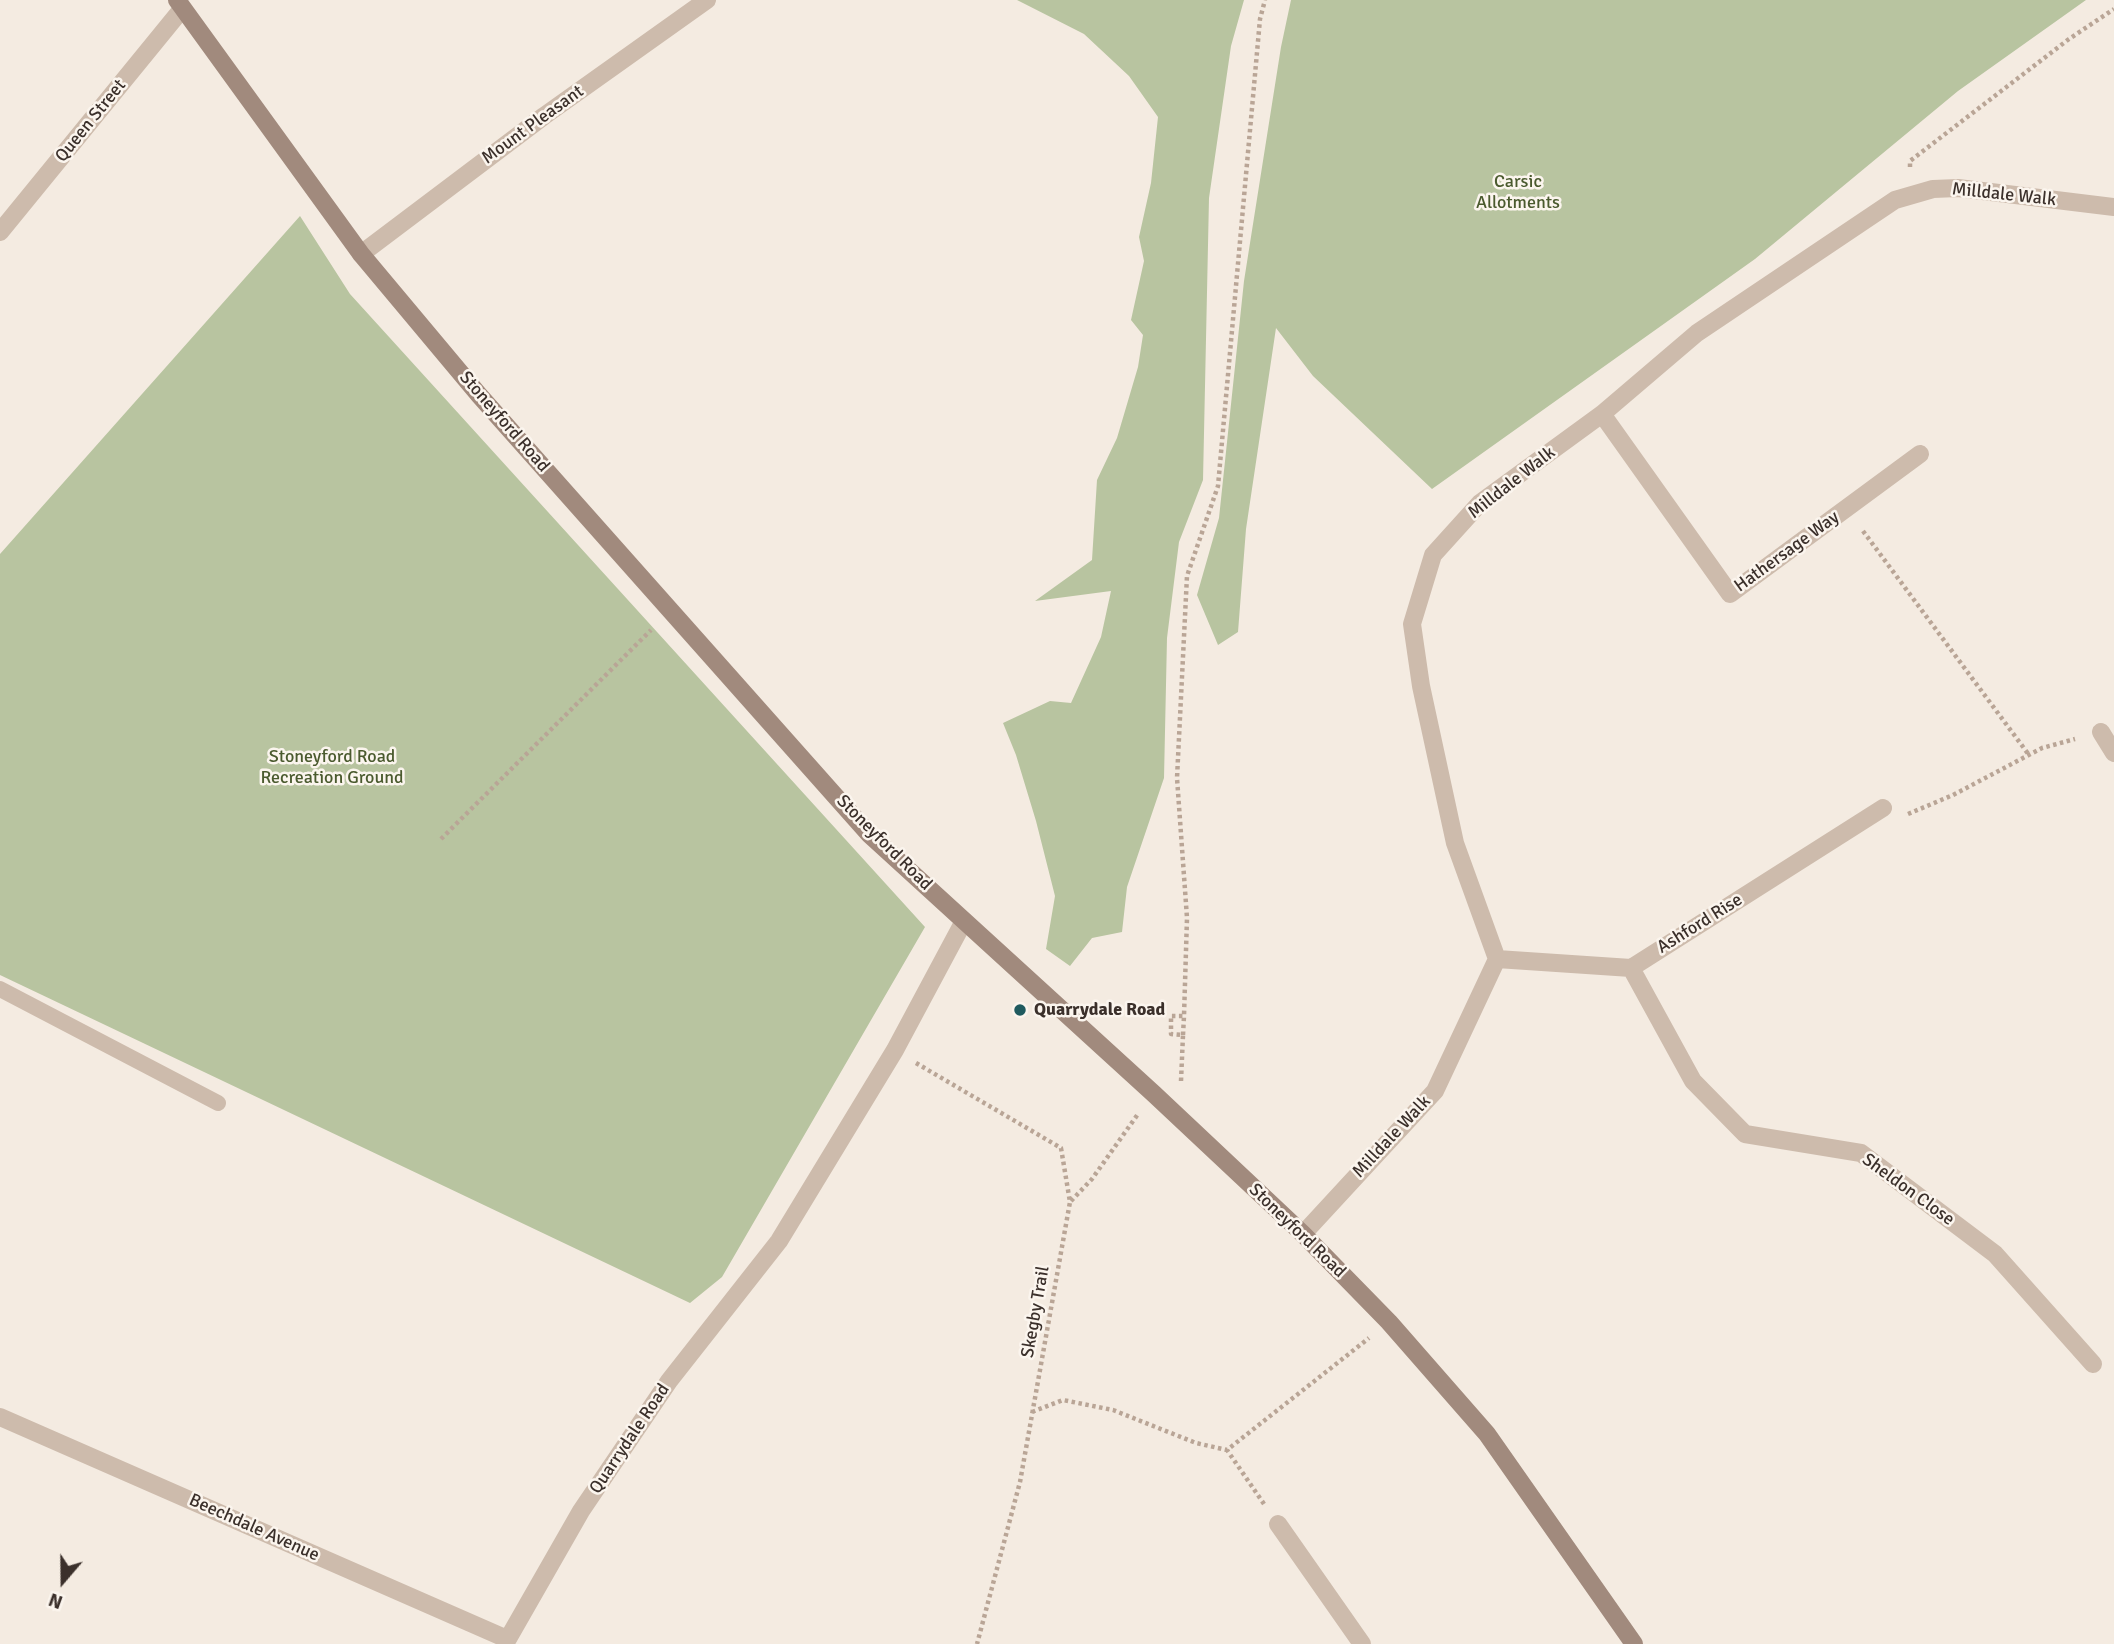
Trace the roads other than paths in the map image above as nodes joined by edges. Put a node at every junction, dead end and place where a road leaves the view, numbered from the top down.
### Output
1 (707, 0) edge
2 (179, 5) edge
3 (2114, 207) edge
4 (0, 232) edge
5 (361, 254) junction
6 (1602, 414) junction
7 (1920, 454) dead end
8 (2101, 733) road end
9 (2114, 753) edge
10 (1883, 808) road end
11 (964, 921) junction
12 (1497, 959) junction
13 (1631, 968) junction
14 (0, 989) edge
15 (218, 1103) dead end
16 (1303, 1234) junction
17 (2092, 1364) dead end
18 (0, 1417) edge
19 (1278, 1524) road end
20 (506, 1642) edge
21 (1363, 1644) edge
22 (1634, 1644) edge

1 - 5 street, Mount Pleasant
2 - 4 street, Queen Street
2 - 5 main road, Stoneyford Road
3 - 6 street, Milldale Walk
5 - 11 main road, Stoneyford Road
6 - 7 street, Hathersage Way
6 - 12 street, Milldale Walk
8 - 9 street
10 - 13 street, Ashford Rise
11 - 16 main road, Stoneyford Road
11 - 20 street, Quarrydale Road
12 - 13 street
12 - 16 street, Milldale Walk
13 - 17 street, Sheldon Close
14 - 15 lane
16 - 22 main road, Stoneyford Road
18 - 20 street, Beechdale Avenue
19 - 21 street

